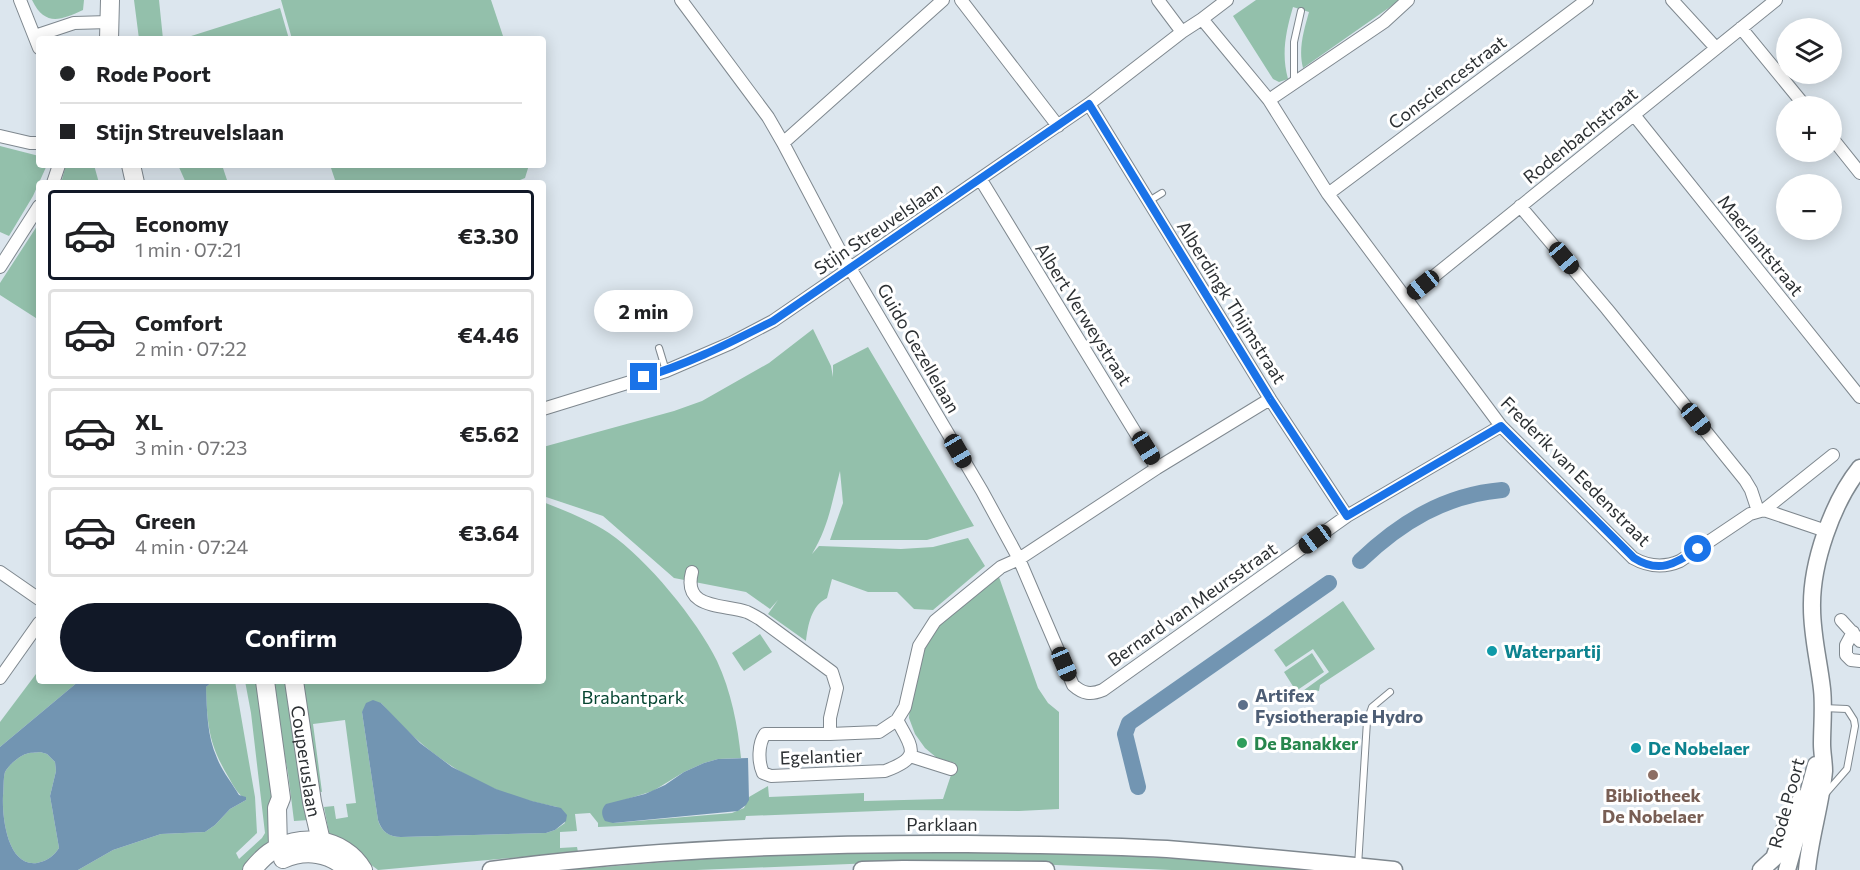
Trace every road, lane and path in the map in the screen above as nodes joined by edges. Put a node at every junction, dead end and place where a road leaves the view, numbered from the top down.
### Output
1 (20, 0) edge
2 (110, 0) edge
3 (943, 0) edge
4 (961, 0) edge
5 (1158, 0) edge
6 (1227, 0) edge
7 (1408, 0) edge
8 (1587, 0) edge
9 (1672, 0) edge
10 (1776, 0) edge
11 (687, 2) edge
12 (1301, 11) dead end
13 (1202, 19) junction
14 (1741, 28) junction
15 (109, 31) edge
16 (1182, 32) junction
17 (49, 36) edge
18 (36, 40) edge
19 (1716, 48) junction
20 (1294, 83) junction
21 (1797, 96) edge
22 (1269, 100) junction
23 (1089, 104) junction
24 (1634, 115) junction
25 (1058, 126) junction
26 (0, 136) edge
27 (36, 143) edge
28 (783, 143) junction
29 (1842, 150) edge
30 (1860, 173) edge
31 (981, 180) junction
32 (1162, 193) dead end
33 (1328, 194) junction
34 (1149, 201) junction
35 (1520, 206) junction
36 (36, 211) edge
37 (0, 267) edge
38 (851, 268) junction
39 (1407, 298) junction
40 (659, 348) dead end
41 (666, 371) junction
42 (1860, 398) edge
43 (1270, 399) junction
44 (546, 408) edge
45 (1501, 426) junction
46 (1833, 454) dead end
47 (1157, 468) junction
48 (1860, 468) edge
49 (1761, 511) junction
50 (1347, 516) junction
51 (1826, 531) junction
52 (1019, 558) junction
53 (0, 572) edge
54 (692, 572) dead end
55 (36, 597) edge
56 (1841, 620) dead end
57 (36, 626) edge
58 (1856, 636) edge
59 (1860, 661) edge
60 (0, 678) edge
61 (265, 684) edge
62 (295, 684) edge
63 (1390, 692) dead end
64 (1086, 693) joint
65 (1822, 708) junction
66 (897, 720) junction
67 (830, 734) junction
68 (910, 756) junction
69 (951, 769) dead end
70 (1813, 796) junction
71 (321, 841) junction
72 (286, 849) junction
73 (1358, 866) junction
74 (252, 870) edge
75 (269, 870) edge
76 (347, 870) edge
77 (363, 870) edge
78 (491, 870) edge
79 (862, 870) edge
80 (1046, 870) edge
81 (1394, 870) edge
82 (1761, 870) edge
83 (1787, 870) edge
84 (1807, 870) edge

1 - 18 street
2 - 15 main road
3 - 28 street
4 - 25 street
5 - 16 street
6 - 13 street, Stijn Streuvelslaan
7 - 20 street
8 - 33 street, Consciencestraat
9 - 19 street
10 - 14 street, Rodenbachstraat
11 - 28 street, Guido Gezellelaan
12 - 20 lane
13 - 16 street, Stijn Streuvelslaan
13 - 22 street, Frederik van Eedenstraat
14 - 19 street, Rodenbachstraat
14 - 21 street
15 - 17 street
16 - 23 street, Stijn Streuvelslaan
19 - 24 street, Rodenbachstraat
20 - 22 street
22 - 33 street, Frederik van Eedenstraat
23 - 25 street, Stijn Streuvelslaan
23 - 34 street, Alberdingk Thijmstraat
24 - 35 street, Rodenbachstraat
24 - 42 street, Maerlantstraat
25 - 31 street, Stijn Streuvelslaan
26 - 27 street
28 - 38 street, Guido Gezellelaan
29 - 30 street
31 - 38 street, Stijn Streuvelslaan
31 - 47 street, Albert Verweystraat
32 - 34 lane
33 - 39 street, Frederik van Eedenstraat
34 - 43 street, Alberdingk Thijmstraat
35 - 39 street, Rodenbachstraat
35 - 49 street
36 - 37 street
38 - 41 street, Stijn Streuvelslaan
38 - 52 street, Guido Gezellelaan
39 - 45 street, Frederik van Eedenstraat
40 - 41 lane
41 - 44 street, Stijn Streuvelslaan
43 - 47 street
43 - 50 street, Alberdingk Thijmstraat
45 - 49 street, Frederik van Eedenstraat
45 - 50 street, Bernard van Meursstraat
46 - 49 street
47 - 52 street
48 - 51 street, Rode Poort
49 - 51 street
50 - 64 street, Bernard van Meursstraat
51 - 65 street, Rode Poort
52 - 64 street, Guido Gezellelaan
52 - 66 street
53 - 55 street
54 - 67 street, Egelantier
56 - 58 street
57 - 60 street
58 - 59 street
61 - 72 main road, Couperuslaan
62 - 71 main road, Couperuslaan
63 - 73 lane
65 - 70 street, Rode Poort
65 - 70 lane, Rode Poort
66 - 67 street, Egelantier
66 - 68 street
67 - 68 street, Egelantier
68 - 69 street
70 - 82 street
70 - 83 street, Rode Poort
70 - 84 street, Rode Poort
71 - 72 main road
71 - 77 main road
72 - 74 main road
72 - 75 main road
72 - 76 main road
73 - 78 street, Parklaan
73 - 81 street, Parklaan
79 - 80 street

